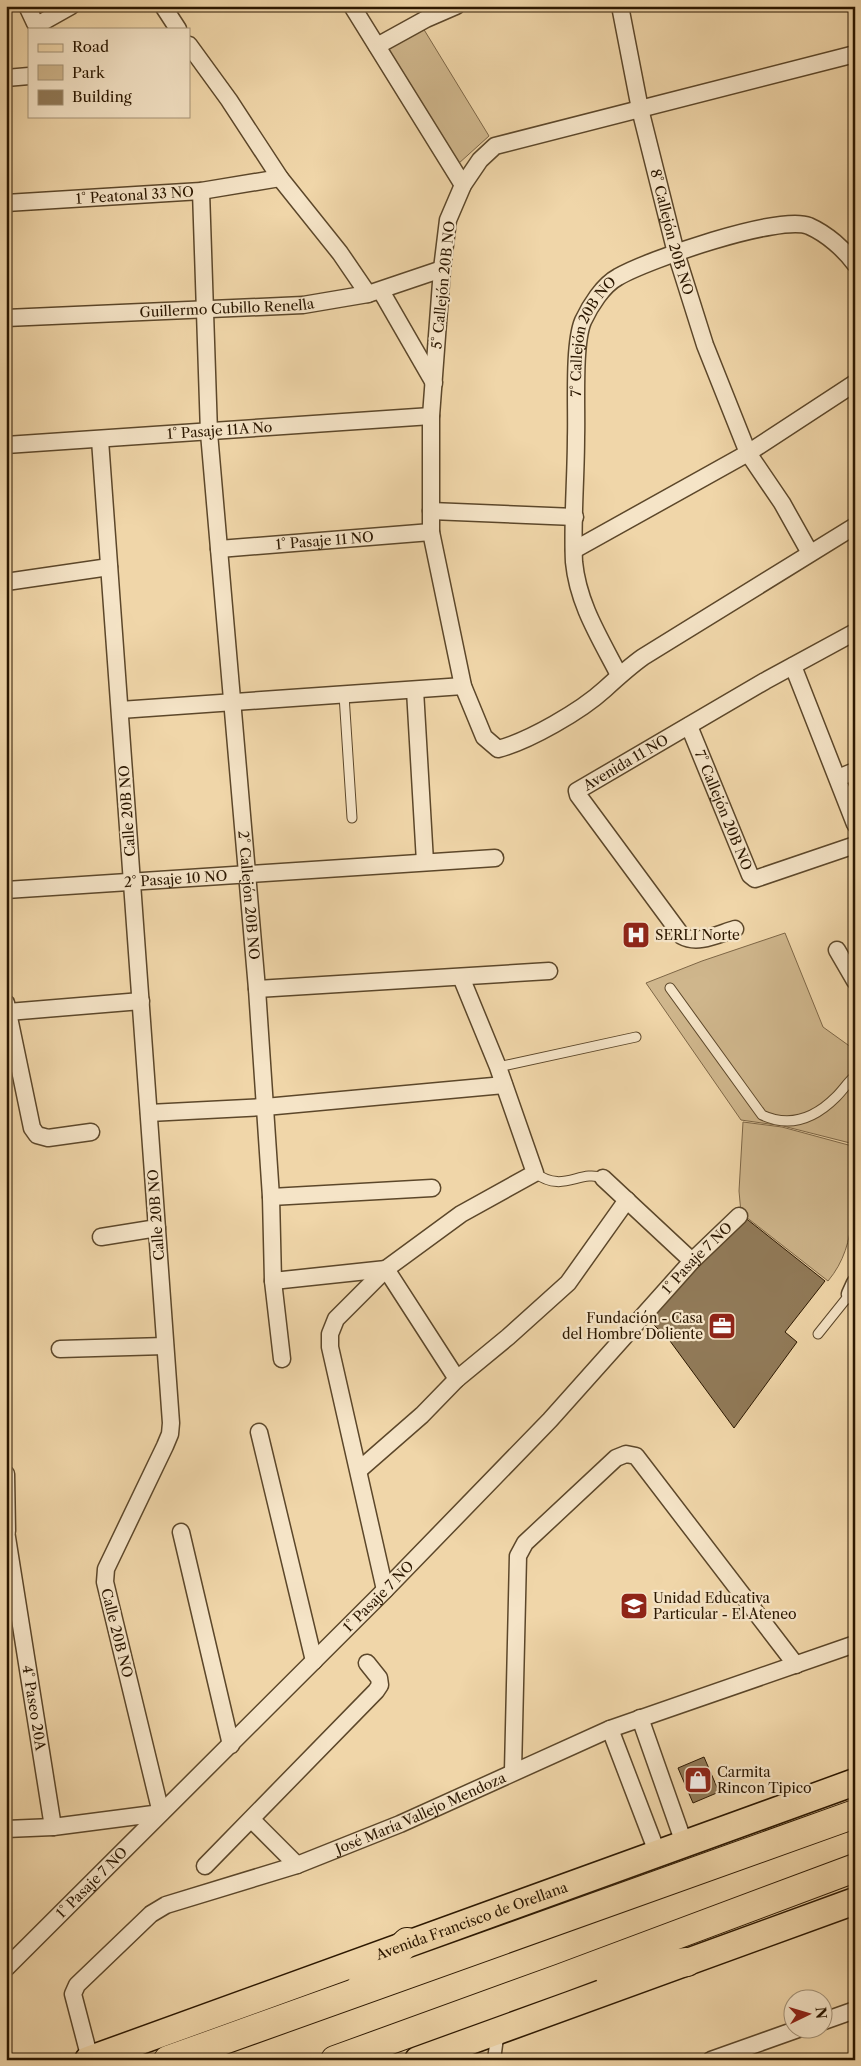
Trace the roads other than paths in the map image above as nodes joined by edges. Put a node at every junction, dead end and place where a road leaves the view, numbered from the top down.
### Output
1 (27, 6) edge
2 (70, 6) edge
3 (163, 6) edge
4 (352, 6) edge
5 (456, 6) edge
6 (620, 6) edge
7 (177, 28) edge
8 (377, 46) junction
9 (190, 48) edge
10 (855, 54) edge
11 (196, 67) edge
12 (28, 76) edge
13 (6, 78) edge
14 (640, 109) junction
15 (280, 178) junction
16 (463, 185) junction
17 (201, 191) junction
18 (6, 203) edge
19 (676, 253) junction
20 (855, 264) edge
21 (442, 269) junction
22 (374, 293) junction
23 (205, 309) junction
24 (6, 318) edge
25 (434, 382) junction
26 (855, 383) edge
27 (432, 416) junction
28 (209, 433) junction
29 (100, 440) junction
30 (6, 445) edge
31 (748, 452) junction
32 (431, 511) junction
33 (575, 517) junction
34 (855, 526) edge
35 (431, 532) junction
36 (219, 549) junction
37 (574, 550) junction
38 (810, 552) junction
39 (109, 567) junction
40 (6, 582) edge
41 (855, 632) edge
42 (793, 666) junction
43 (619, 675) junction
44 (463, 686) junction
45 (415, 690) junction
46 (344, 694) junction
47 (232, 702) junction
48 (120, 710) junction
49 (689, 726) junction
50 (855, 771) edge
51 (838, 778) junction
52 (352, 818) dead end
53 (855, 824) edge
54 (855, 845) edge
55 (495, 858) dead end
56 (425, 862) junction
57 (247, 874) junction
58 (132, 882) junction
59 (6, 890) edge
60 (735, 929) dead end
61 (837, 950) dead end
62 (549, 971) dead end
63 (461, 977) junction
64 (855, 981) edge
65 (670, 988) dead end
66 (257, 989) junction
67 (140, 1001) junction
68 (7, 1007) edge
69 (636, 1037) dead end
70 (498, 1067) junction
71 (855, 1076) edge
72 (504, 1086) junction
73 (265, 1107) junction
74 (149, 1113) junction
75 (91, 1132) dead end
76 (535, 1173) junction
77 (603, 1178) joint
78 (432, 1188) dead end
79 (271, 1197) junction
80 (627, 1200) junction
81 (739, 1216) dead end
82 (157, 1228) junction
83 (101, 1237) dead end
84 (692, 1261) junction
85 (386, 1268) junction
86 (273, 1281) junction
87 (853, 1291) edge
88 (818, 1334) dead end
89 (165, 1346) junction
90 (60, 1349) dead end
91 (282, 1359) dead end
92 (457, 1379) junction
93 (259, 1432) dead end
94 (359, 1470) junction
95 (6, 1474) edge
96 (7, 1531) edge
97 (180, 1532) dead end
98 (385, 1590) junction
99 (855, 1644) edge
100 (314, 1661) junction
101 (367, 1663) dead end
102 (796, 1665) junction
103 (640, 1718) junction
104 (610, 1729) junction
105 (231, 1745) junction
106 (513, 1771) junction
107 (855, 1782) edge
108 (161, 1814) junction
109 (855, 1814) edge
110 (252, 1820) junction
111 (53, 1827) junction
112 (6, 1828) edge
113 (684, 1843) junction
114 (657, 1852) junction
115 (297, 1865) junction
116 (205, 1866) dead end
117 (855, 1868) edge
118 (855, 1901) edge
119 (407, 1942) junction
120 (687, 1962) junction
121 (6, 1968) edge
122 (561, 1978) junction
123 (354, 1993) junction
124 (855, 2010) edge
125 (834, 2017) edge
126 (498, 2030) junction
127 (784, 2034) edge
128 (89, 2059) edge
129 (168, 2060) edge
130 (335, 2060) edge
131 (418, 2060) edge
132 (494, 2060) edge
133 (711, 2060) edge

1 - 2 street
3 - 7 street
4 - 8 street
5 - 8 street
6 - 14 street, 8° Callejón 20B NO
8 - 16 street
9 - 11 street
10 - 14 street, 5° Callejón 20B NO
11 - 15 street
12 - 13 street
14 - 16 street, 5° Callejón 20B NO
14 - 19 street, 8° Callejón 20B NO
15 - 17 street
15 - 22 street
16 - 21 street, 5° Callejón 20B NO
17 - 18 street, 1° Peatonal 33 NO
17 - 23 street, 1° Peatonal 33 NO
19 - 20 street, 7° Callejón 20B NO
19 - 31 street, 8° Callejón 20B NO
19 - 33 street, 7° Callejón 20B NO
21 - 22 street, Guillermo Cubillo Renella
21 - 25 street, 5° Callejón 20B NO
22 - 23 street, Guillermo Cubillo Renella
22 - 25 street
23 - 24 street, Guillermo Cubillo Renella
23 - 28 street, 1° Peatonal 33 NO
25 - 27 street, 5° Callejón 20B NO
26 - 31 street
27 - 28 street, 1° Pasaje 11A No
27 - 32 street, 5° Callejón 20B NO
28 - 29 street, 1° Pasaje 11A No
28 - 36 street, 2° Callejón 20B NO
29 - 30 street, 1° Pasaje 11A No
29 - 39 street, Calle 20B NO
31 - 37 street
31 - 38 street, 8° Callejón 20B NO
32 - 33 street
32 - 35 street, 5° Callejón 20B NO
33 - 37 street, 7° Callejón 20B NO
34 - 38 street
35 - 36 street, 1° Pasaje 11 NO
35 - 44 street, 5° Callejón 20B NO
36 - 47 street, 2° Callejón 20B NO
37 - 43 street, 7° Callejón 20B NO
38 - 43 street
39 - 40 street
39 - 48 street, Calle 20B NO
41 - 42 street, Avenida 11 NO
42 - 49 street, Avenida 11 NO
42 - 51 street
43 - 44 street, 5° Callejón 20B NO
44 - 45 street
45 - 46 street
45 - 56 street
46 - 47 street
46 - 52 lane
47 - 48 street
47 - 57 street, 2° Callejón 20B NO
48 - 58 street, Calle 20B NO
49 - 54 street, 7° Callejón 20B NO
49 - 60 street, Avenida 11 NO
50 - 51 street
51 - 53 street
55 - 56 street, 2° Pasaje 10 NO
56 - 57 street, 2° Pasaje 10 NO
57 - 58 street, 2° Pasaje 10 NO
57 - 66 street, 2° Callejón 20B NO
58 - 59 street, 2° Pasaje 10 NO
58 - 67 street, Calle 20B NO
61 - 64 street
62 - 63 street
63 - 66 street
63 - 70 street
65 - 71 lane
66 - 73 street, 2° Callejón 20B NO
67 - 68 street
67 - 74 street, Calle 20B NO
68 - 75 street
69 - 70 lane
70 - 72 street
72 - 73 street
72 - 76 street
73 - 74 street
73 - 79 street, 2° Callejón 20B NO
74 - 82 street, Calle 20B NO
76 - 77 lane
76 - 85 street
77 - 80 street
78 - 79 street
79 - 86 street, 2° Callejón 20B NO
80 - 84 street
80 - 92 street
81 - 84 street, 1° Pasaje 7 NO
82 - 83 street
82 - 89 street, Calle 20B NO
84 - 98 street, 1° Pasaje 7 NO
85 - 86 street
85 - 92 street
85 - 94 street
86 - 91 street, 2° Callejón 20B NO
87 - 88 lane
89 - 90 street
89 - 108 street, Calle 20B NO
92 - 94 street
93 - 100 street
94 - 98 street
95 - 96 street, 4° Paseo 20A
96 - 111 street, 4° Paseo 20A
97 - 105 street
98 - 100 street, 1° Pasaje 7 NO
99 - 102 street, José María Vallejo Mendoza
100 - 105 street, 1° Pasaje 7 NO
101 - 110 street
102 - 103 street, José María Vallejo Mendoza
102 - 106 street
103 - 104 street, José María Vallejo Mendoza
103 - 113 street
104 - 106 street, José María Vallejo Mendoza
104 - 114 street
105 - 108 street, 1° Pasaje 7 NO
106 - 115 street, José María Vallejo Mendoza
107 - 113 main road, Avenida Francisco de Orellana
108 - 111 street
108 - 121 street, 1° Pasaje 7 NO
109 - 123 highway
110 - 115 street
110 - 116 street
111 - 112 street
113 - 114 main road, Avenida Francisco de Orellana
114 - 119 main road, Avenida Francisco de Orellana
115 - 128 street, José María Vallejo Mendoza
117 - 122 highway
118 - 120 main road
119 - 123 highway
119 - 128 main road, Avenida Francisco de Orellana
120 - 122 highway
120 - 126 main road
122 - 130 highway
123 - 129 highway
124 - 125 street
126 - 131 main road
126 - 132 street
127 - 133 street

